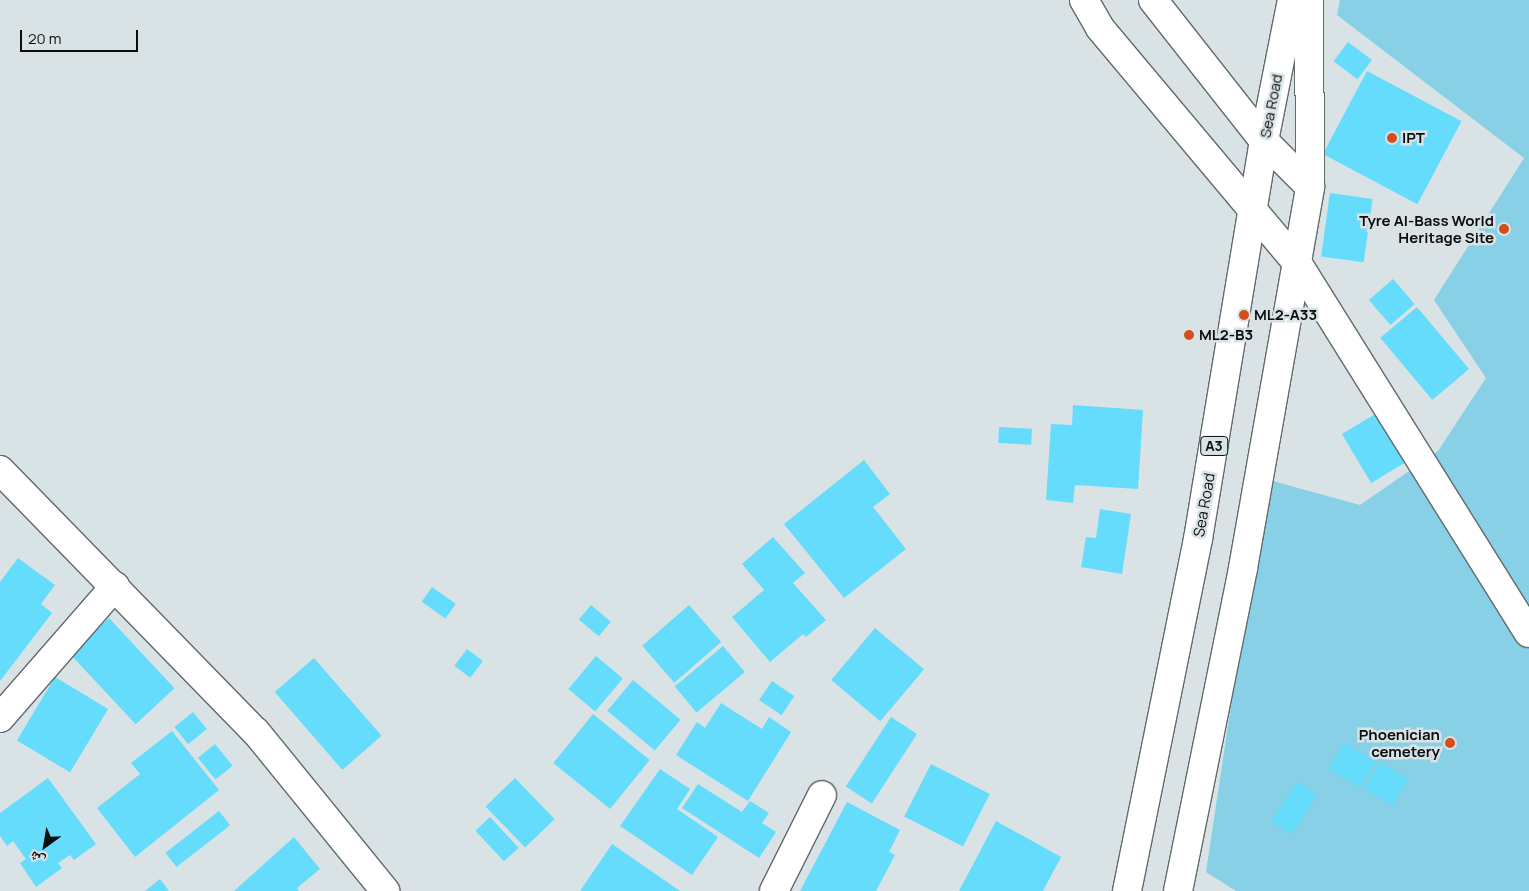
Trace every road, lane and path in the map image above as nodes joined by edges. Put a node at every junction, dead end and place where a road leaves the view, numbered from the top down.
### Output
1 (1084, 0) edge
2 (1152, 0) edge
3 (1292, 0) edge
4 (1309, 0) edge
5 (1264, 142) junction
6 (1310, 187) junction
7 (1253, 211) junction
8 (1298, 264) junction
9 (0, 470) edge
10 (115, 586) junction
11 (1529, 633) edge
12 (0, 718) edge
13 (822, 795) dead end
14 (382, 890) edge
15 (774, 891) edge
16 (1128, 891) edge
17 (1178, 891) edge

1 - 7 main road
2 - 5 main road
3 - 5 main road, Sea Road / A3
4 - 6 main road
5 - 6 main road
5 - 7 main road, Sea Road / A3
6 - 8 main road
7 - 8 main road
7 - 16 main road, Sea Road / A3
8 - 11 main road
8 - 17 main road
9 - 10 main road
10 - 12 main road
10 - 14 main road
13 - 15 main road

